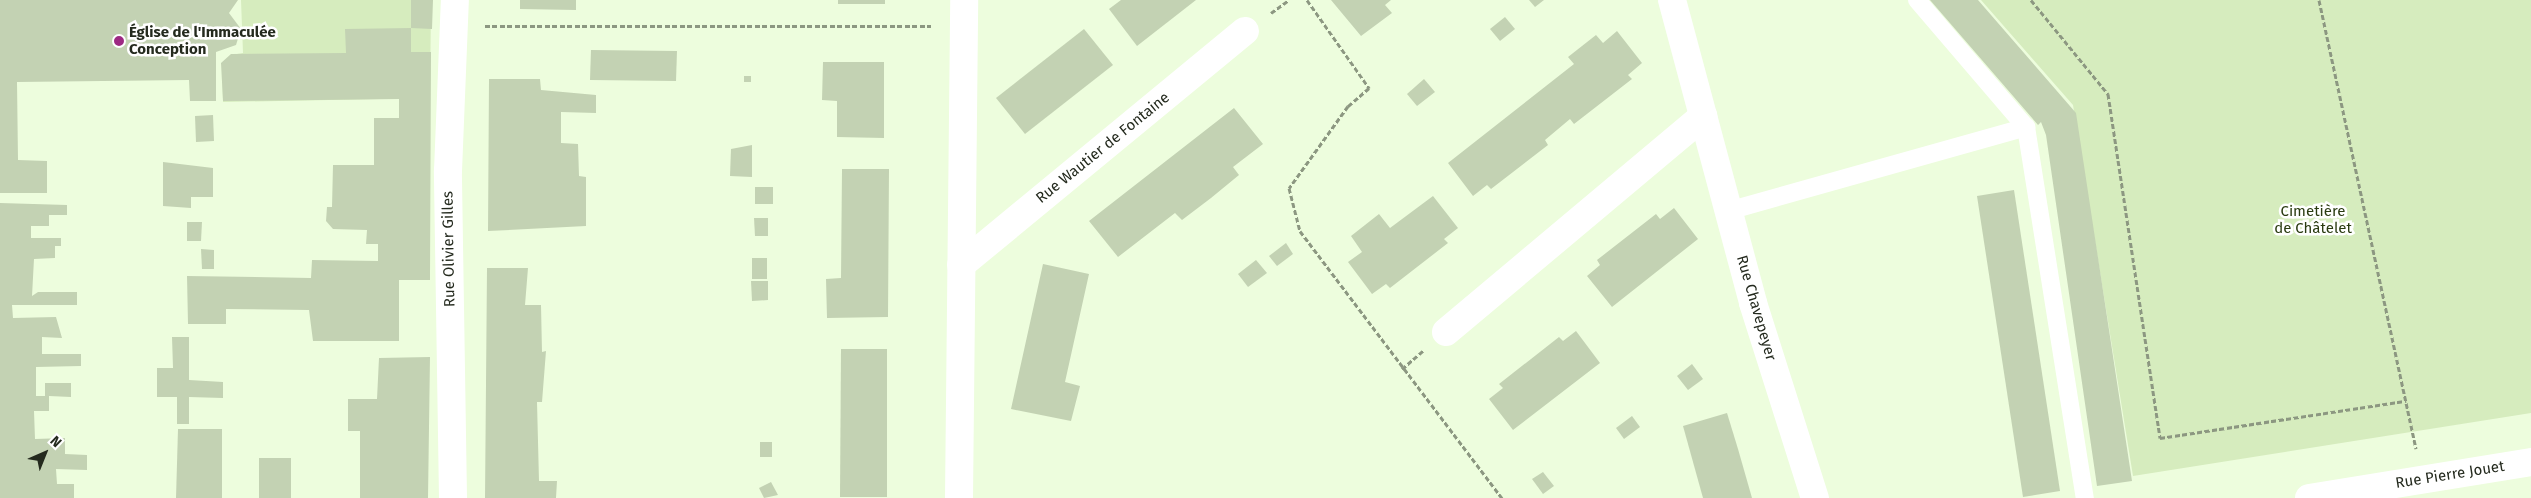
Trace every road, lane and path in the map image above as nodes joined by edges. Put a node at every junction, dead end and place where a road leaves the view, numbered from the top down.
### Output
1 (1307, 0) edge
2 (1672, 0) edge
3 (1917, 0) edge
4 (2031, 0) edge
5 (2319, 0) edge
6 (454, 13) edge
7 (964, 13) edge
8 (1245, 32) dead end
9 (1703, 116) junction
10 (2026, 126) junction
11 (1728, 211) junction
12 (961, 265) junction
13 (1446, 332) dead end
14 (2406, 401) junction
15 (2531, 462) edge
16 (2422, 479) junction
17 (453, 498) edge
18 (959, 498) edge
19 (1502, 498) edge
20 (1815, 498) edge
21 (2085, 498) edge
22 (2309, 498) edge

1 - 19 path
2 - 9 street, Rue Chavepeyer
3 - 10 lane
4 - 14 path
5 - 14 path
6 - 7 path
6 - 17 street, Rue Olivier Gilles
7 - 12 street
8 - 12 street, Rue Wautier de Fontaine
9 - 11 street, Rue Chavepeyer
9 - 13 street
10 - 11 lane
10 - 21 lane
11 - 20 street, Rue Chavepeyer
12 - 18 street
14 - 16 path
15 - 16 street, Rue Pierre Jouet
16 - 22 street, Rue Pierre Jouet

